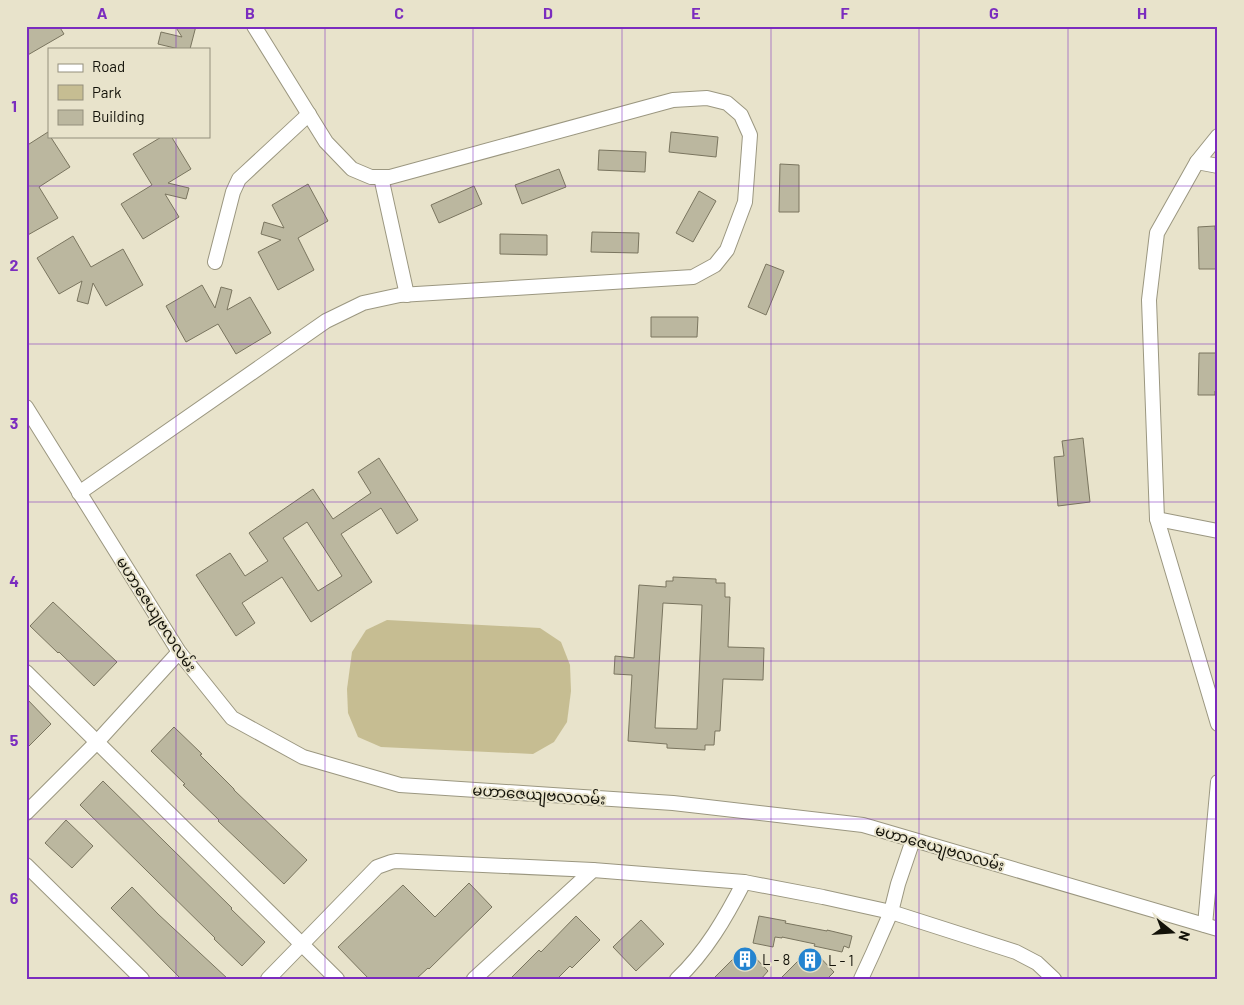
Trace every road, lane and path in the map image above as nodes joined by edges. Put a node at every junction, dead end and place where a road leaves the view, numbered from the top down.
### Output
1 (254, 26) edge
2 (309, 114) junction
3 (1218, 136) edge
4 (1197, 162) junction
5 (1218, 166) edge
6 (381, 177) junction
7 (216, 262) dead end
8 (407, 295) junction
9 (26, 407) edge
10 (79, 492) junction
11 (1157, 519) junction
12 (1218, 531) edge
13 (179, 652) junction
14 (26, 672) edge
15 (1218, 724) edge
16 (98, 742) junction
17 (1218, 782) edge
18 (26, 814) edge
19 (914, 840) junction
20 (26, 865) edge
21 (593, 870) junction
22 (744, 882) junction
23 (891, 912) junction
24 (1211, 927) edge
25 (302, 944) junction
26 (142, 979) edge
27 (268, 979) edge
28 (337, 979) edge
29 (474, 979) edge
30 (677, 979) edge
31 (861, 979) edge
32 (1054, 979) edge

1 - 2 street
2 - 6 street
2 - 7 street
3 - 4 street
4 - 5 street
4 - 11 street
6 - 8 street
6 - 8 street
8 - 10 street
9 - 10 street, မဟာဇေယျဗလလမ်း
10 - 13 street, မဟာဇေယျဗလလမ်း
11 - 12 street
11 - 15 street
13 - 16 street
13 - 19 street, မဟာဇေယျဗလလမ်း
14 - 16 street
16 - 18 street
16 - 25 street
17 - 24 street
19 - 23 street
19 - 24 street, မဟာဇေယျဗလလမ်း
20 - 26 street
21 - 22 street
21 - 25 street
21 - 29 street
22 - 23 street
22 - 30 street
23 - 31 street
23 - 32 street
25 - 27 street
25 - 28 street

